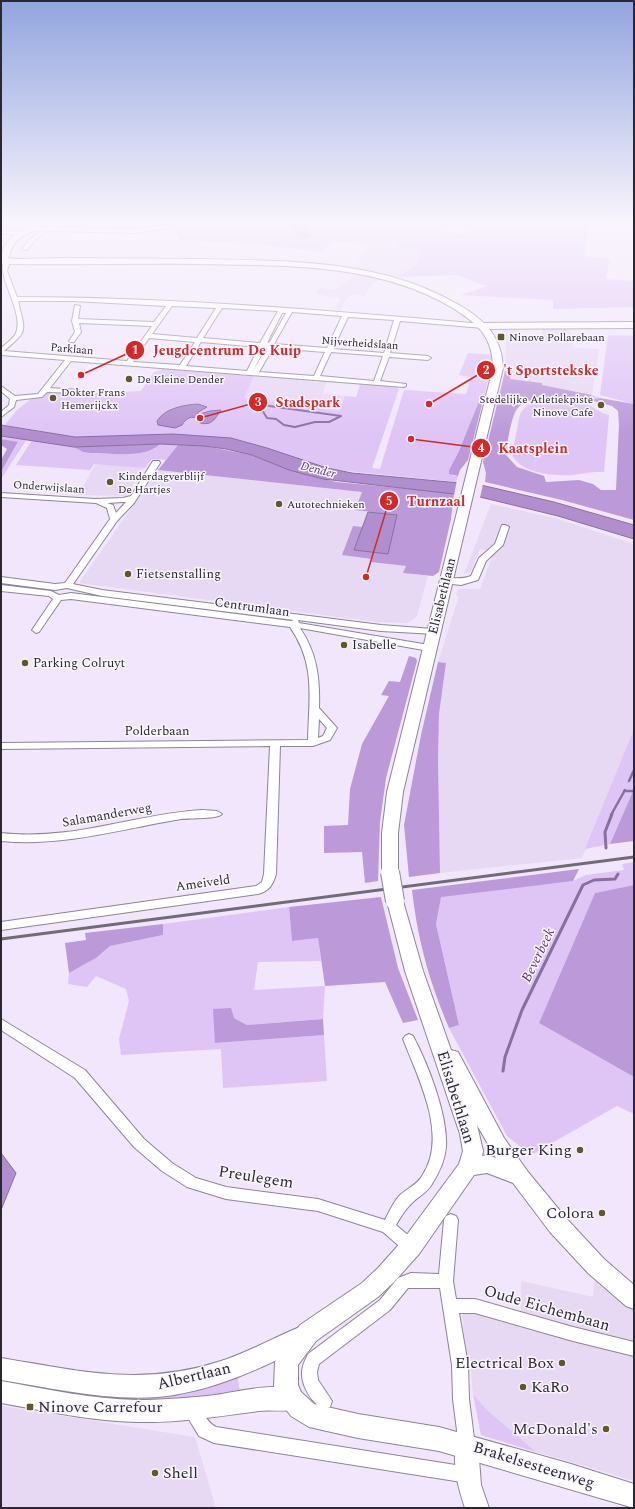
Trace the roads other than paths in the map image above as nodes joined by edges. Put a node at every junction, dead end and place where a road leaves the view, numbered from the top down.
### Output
1 (13, 293) edge
2 (430, 293) edge
3 (15, 299) junction
4 (170, 304) junction
5 (77, 306) dead end
6 (220, 307) junction
7 (286, 310) junction
8 (346, 314) junction
9 (398, 318) junction
10 (75, 321) junction
11 (156, 324) junction
12 (634, 325) edge
13 (483, 326) junction
14 (148, 336) junction
15 (72, 340) dead end
16 (200, 340) junction
17 (266, 346) junction
18 (329, 350) junction
19 (1, 352) edge
20 (387, 354) junction
21 (428, 358) dead end
22 (69, 359) junction
23 (128, 364) junction
24 (181, 368) junction
25 (252, 373) junction
26 (316, 378) junction
27 (376, 383) junction
28 (404, 385) dead end
29 (1, 388) edge
30 (46, 390) junction
31 (79, 392) dead end
32 (13, 398) junction
33 (1, 415) edge
34 (156, 463) dead end
35 (1, 494) edge
36 (132, 498) junction
37 (95, 501) junction
38 (114, 519) junction
39 (505, 527) dead end
40 (1, 580) edge
41 (446, 581) junction
42 (1, 588) edge
43 (72, 590) junction
44 (55, 593) junction
45 (296, 621) junction
46 (319, 624) junction
47 (377, 627) junction
48 (36, 630) dead end
49 (433, 632) junction
50 (374, 636) junction
51 (304, 640) junction
52 (429, 648) junction
53 (315, 709) junction
54 (313, 743) junction
55 (275, 744) junction
56 (1, 746) edge
57 (217, 814) dead end
58 (1, 837) edge
59 (1, 926) edge
60 (431, 1019) junction
61 (1, 1024) edge
62 (409, 1039) dead end
63 (468, 1168) junction
64 (521, 1178) junction
65 (452, 1220) dead end
66 (388, 1227) junction
67 (411, 1247) junction
68 (446, 1281) junction
69 (634, 1299) edge
70 (450, 1306) junction
71 (308, 1332) junction
72 (634, 1349) edge
73 (1, 1369) edge
74 (1, 1392) edge
75 (293, 1400) junction
76 (324, 1401) dead end
77 (190, 1408) junction
78 (467, 1446) junction
79 (468, 1475) junction
80 (634, 1496) edge
81 (477, 1508) edge

1 - 3 street
2 - 13 main road, Elisabethlaan
3 - 4 street
3 - 19 street
4 - 6 street
4 - 11 street
5 - 10 street
6 - 7 street
6 - 16 street
7 - 8 street
7 - 17 street
8 - 9 street
8 - 18 street
9 - 13 street
9 - 20 street
10 - 11 street
10 - 15 street
11 - 14 street
12 - 13 main road
13 - 41 main road, Elisabethlaan
14 - 16 street, Nijverheidslaan
14 - 23 street
16 - 17 street, Nijverheidslaan
16 - 24 street
17 - 18 street, Nijverheidslaan
17 - 25 street
18 - 20 street, Nijverheidslaan
18 - 26 street
19 - 22 street, Parklaan
20 - 21 street, Nijverheidslaan
20 - 27 street
22 - 23 street, Parklaan
22 - 30 street
23 - 24 street, Parklaan
24 - 25 street, Parklaan
25 - 26 street, Parklaan
26 - 27 street, Parklaan
27 - 28 street, Parklaan
29 - 32 street
30 - 31 street
30 - 32 street
32 - 33 street
34 - 36 street
35 - 37 street, Onderwijslaan
36 - 37 street, Onderwijslaan
36 - 38 street
37 - 38 street, Onderwijslaan
38 - 43 street
39 - 41 street
40 - 44 street, Centrumlaan
41 - 49 main road, Elisabethlaan
42 - 44 street, Centrumlaan
43 - 44 street, Centrumlaan
43 - 44 street, Centrumlaan
43 - 45 street, Centrumlaan
44 - 48 street
45 - 46 street, Centrumlaan
45 - 51 street
46 - 47 street, Centrumlaan
46 - 50 street, Centrumlaan
46 - 51 street
47 - 49 street, Centrumlaan
47 - 50 street
49 - 52 main road, Elisabethlaan
50 - 52 street, Centrumlaan
51 - 53 street
52 - 60 main road, Elisabethlaan, bridge
53 - 54 street
53 - 54 street, Polderbaan
54 - 55 street, Polderbaan
55 - 56 street, Polderbaan
55 - 59 street, Ameiveld
57 - 58 street, Salamanderweg
60 - 63 main road, Elisabethlaan
60 - 64 main road, Elisabethlaan
61 - 66 street, Preulegem
62 - 66 street, Elisabethlaan
63 - 64 main road, Elisabethlaan
63 - 67 main road, Albertlaan
64 - 69 main road, Elisabethlaan
65 - 68 street, Brakelsesteenweg
66 - 67 street, Preulegem
67 - 71 main road, Albertlaan
68 - 70 street, Brakelsesteenweg
68 - 76 street
70 - 72 street, Oude Eichembaan
70 - 78 street, Brakelsesteenweg
71 - 73 main road, Albertlaan
71 - 75 main road, Albertlaan
74 - 77 main road, Albertlaan
75 - 77 main road, Albertlaan
75 - 78 main road, Albertlaan
77 - 79 street
78 - 79 main road
78 - 80 main road, Brakelsesteenweg
79 - 81 main road

